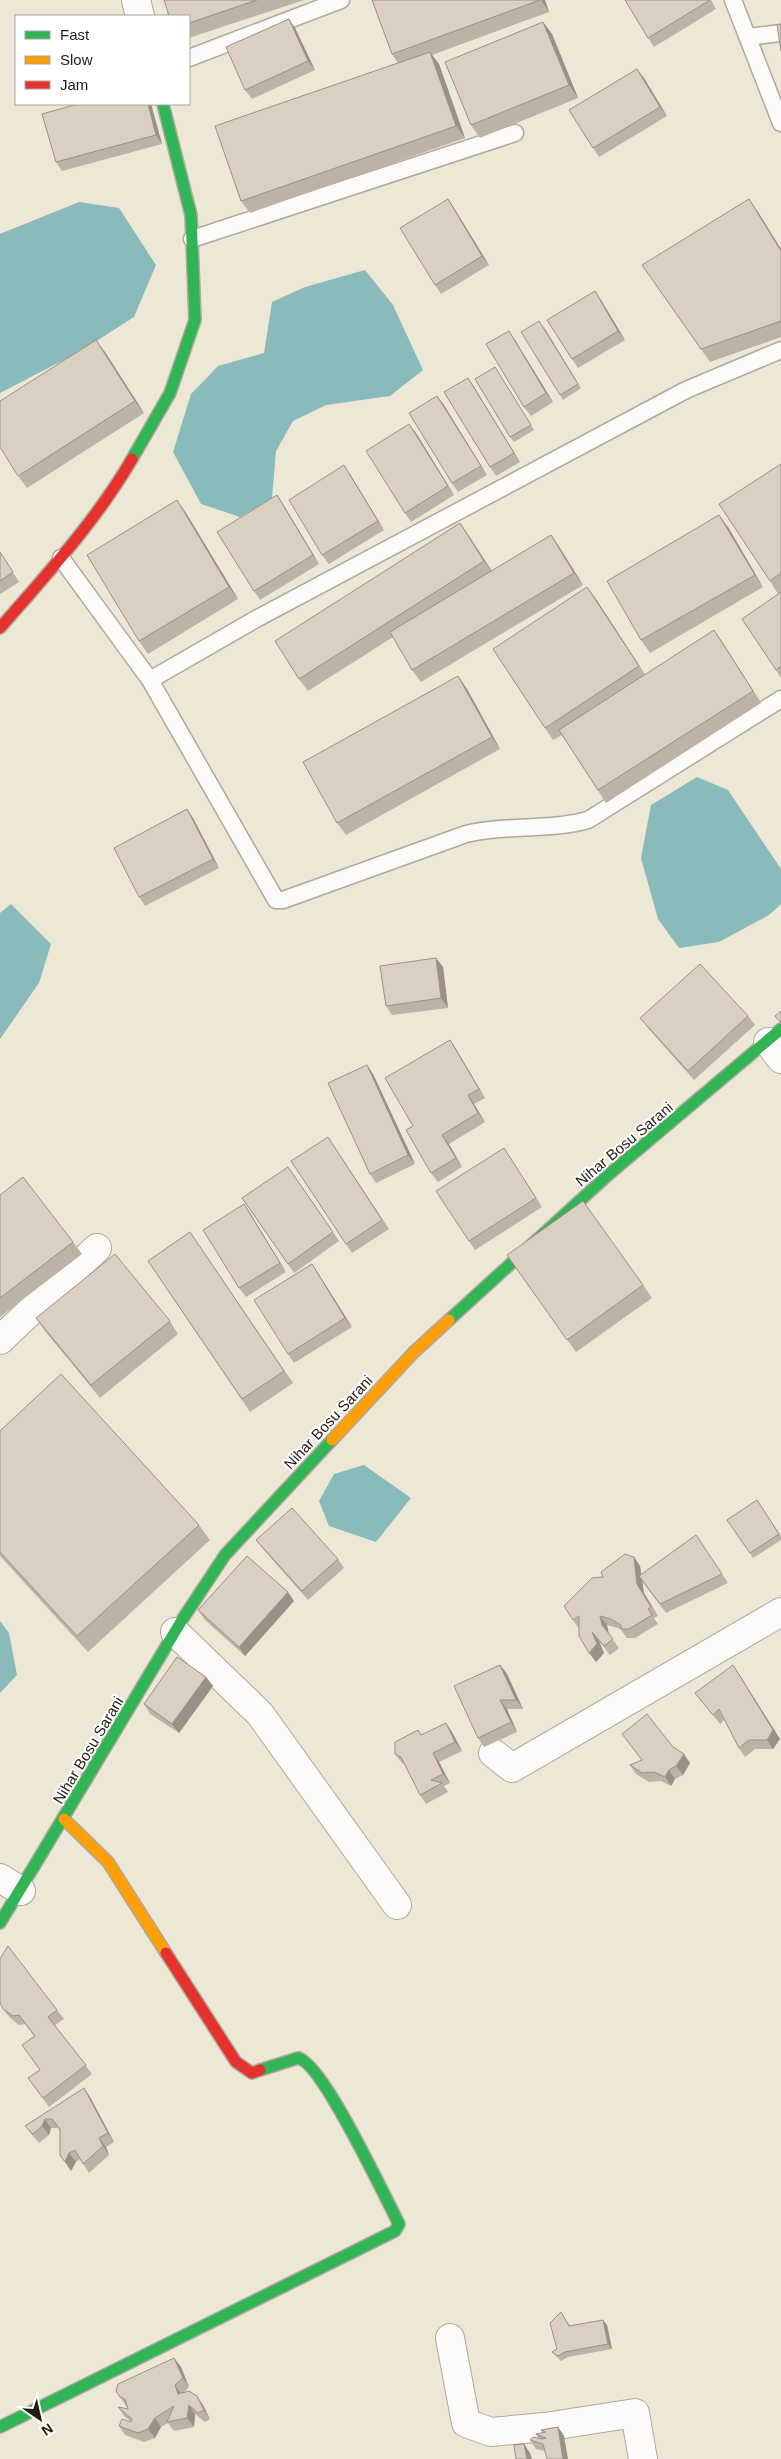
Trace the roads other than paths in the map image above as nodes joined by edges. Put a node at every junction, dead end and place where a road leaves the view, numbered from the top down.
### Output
1 (136, 0) edge
2 (341, 0) edge
3 (733, 0) edge
4 (140, 15) edge
5 (781, 33) edge
6 (748, 37) junction
7 (190, 58) edge
8 (163, 105) edge
9 (781, 123) edge
10 (515, 133) edge
11 (192, 239) junction
12 (781, 350) edge
13 (61, 558) junction
14 (0, 628) edge
15 (150, 680) junction
16 (781, 699) edge
17 (777, 1044) edge
18 (97, 1248) dead end
19 (0, 1340) edge
20 (781, 1612) edge
21 (175, 1632) junction
22 (493, 1753) dead end
23 (64, 1819) junction
24 (10, 1885) edge
25 (398, 1905) dead end
26 (0, 1923) edge
27 (450, 2338) dead end
28 (0, 2427) edge
29 (643, 2459) edge

1 - 4 street
2 - 7 lane
3 - 6 lane
5 - 6 lane
6 - 9 lane
8 - 11 street
10 - 11 lane
11 - 13 street
12 - 15 lane
13 - 14 street
13 - 15 lane
15 - 16 lane
17 - 21 street, Nihar Bosu Sarani
18 - 19 street
20 - 22 street
21 - 23 street, Nihar Bosu Sarani
21 - 25 street
23 - 24 street, Nihar Bosu Sarani
23 - 28 street
24 - 26 street, Nihar Bosu Sarani
27 - 29 street

